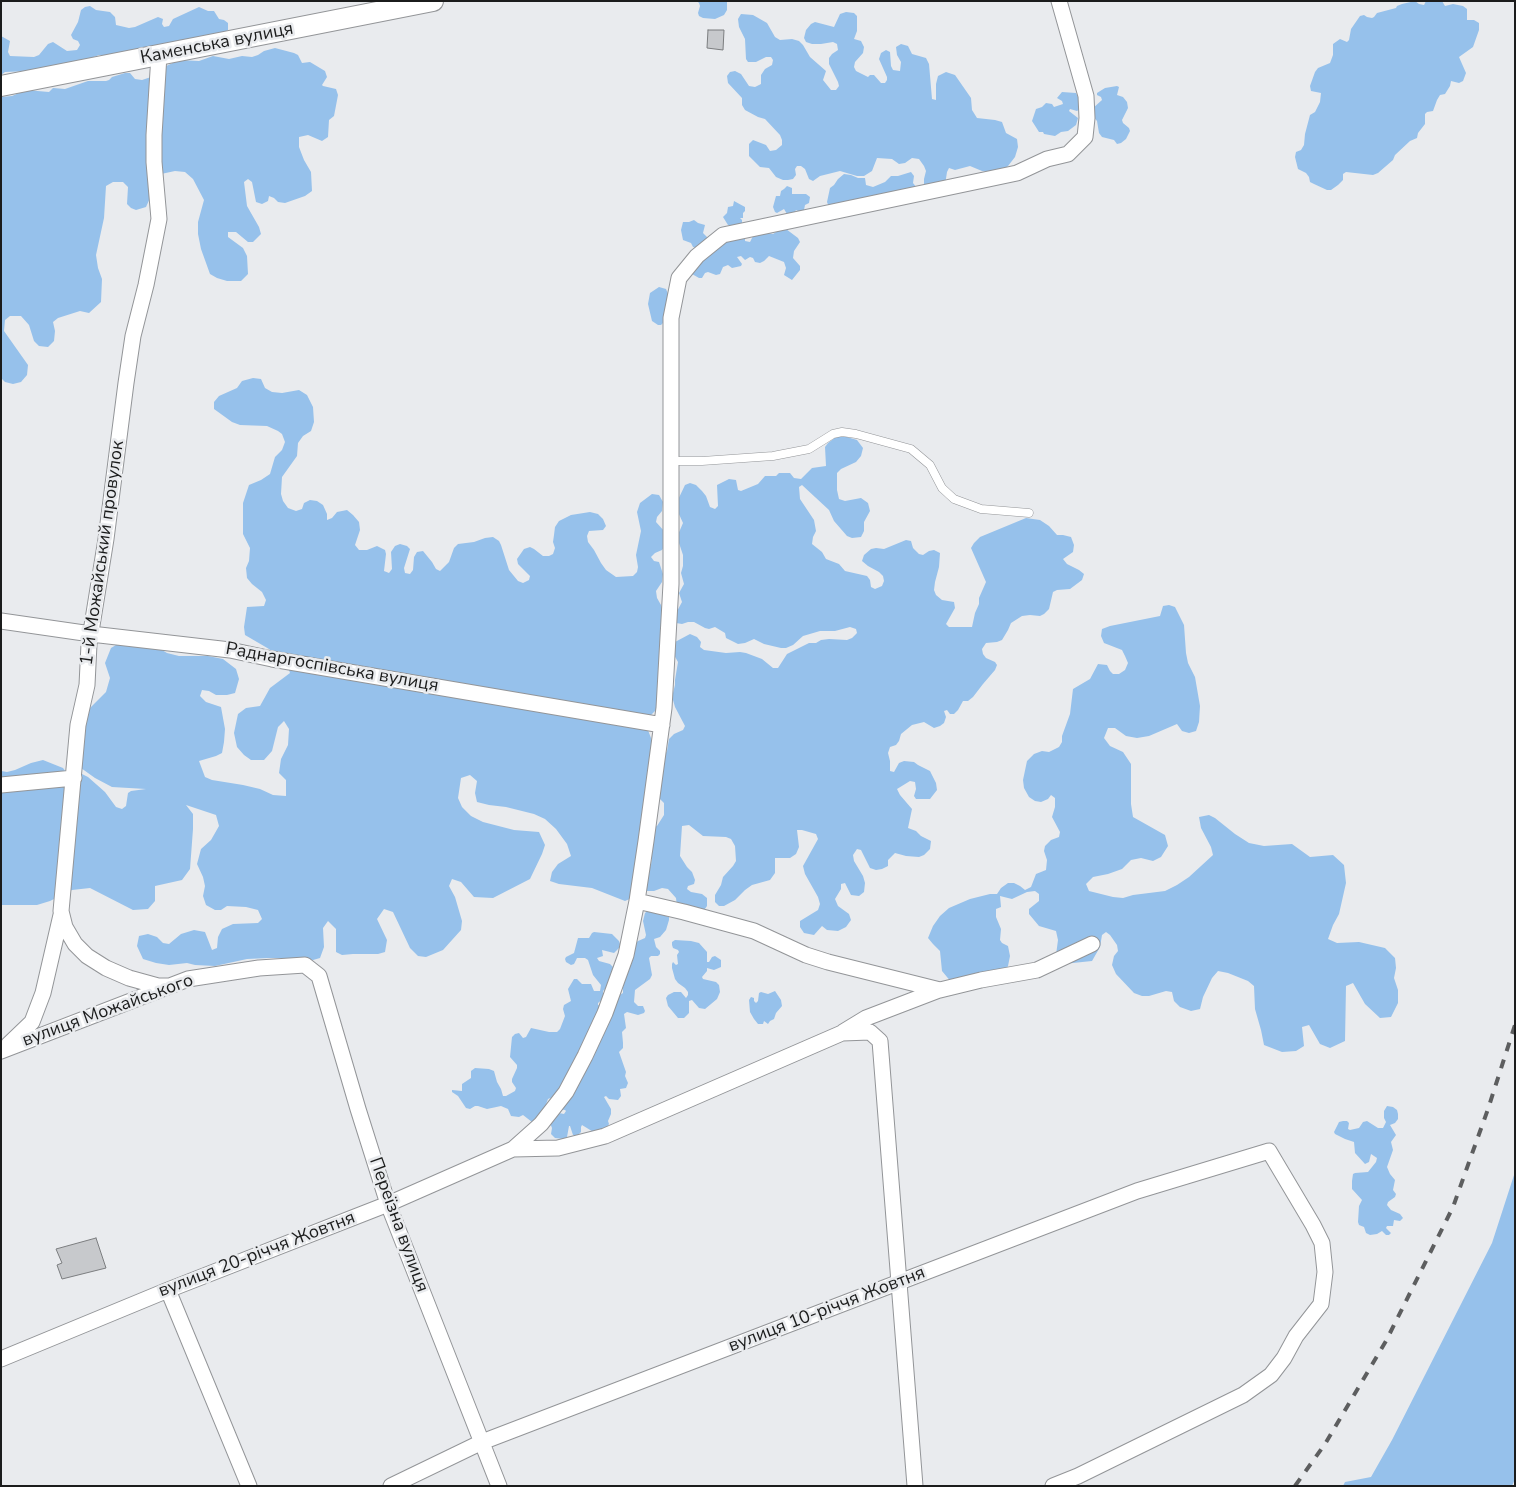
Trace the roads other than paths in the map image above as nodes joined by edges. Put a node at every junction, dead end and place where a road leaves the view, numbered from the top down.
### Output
1 (433, 1) edge
2 (1059, 1) edge
3 (159, 56) junction
4 (1, 86) edge
5 (671, 461) junction
6 (1029, 513) dead end
7 (1, 620) edge
8 (91, 634) junction
9 (662, 725) junction
10 (74, 778) junction
11 (1, 785) edge
12 (636, 901) junction
13 (61, 911) junction
14 (1092, 944) dead end
15 (305, 965) joint
16 (170, 986) junction
17 (940, 990) junction
18 (842, 1033) junction
19 (2, 1051) edge
20 (513, 1150) junction
21 (388, 1204) junction
22 (899, 1282) junction
23 (168, 1290) junction
24 (1, 1359) edge
25 (482, 1442) junction
26 (249, 1486) edge
27 (391, 1486) edge
28 (499, 1486) edge
29 (915, 1486) edge
30 (1052, 1486) edge

1 - 3 street, Каменська вулиця
2 - 5 street
3 - 4 street, Каменська вулиця
3 - 8 street, 1-й Можайський провулок
5 - 6 lane
5 - 9 street
7 - 8 street, Раднаргоспівська вулиця
8 - 9 street, Раднаргоспівська вулиця
8 - 10 street, 1-й Можайський провулок
9 - 12 street
10 - 11 street
10 - 13 street, 1-й Можайський провулок
12 - 17 street
12 - 20 street
13 - 16 street, 1-й Можайський провулок
13 - 19 street
14 - 17 street
15 - 16 street, вулиця Можайського
15 - 21 street, Переїзна вулиця
16 - 19 street, вулиця Можайського
17 - 18 street
18 - 20 street
18 - 22 street
20 - 21 street, вулиця 20-річчя Жовтня
21 - 23 street, вулиця 20-річчя Жовтня
21 - 25 street, Переїзна вулиця
22 - 25 street, вулиця 10-річчя Жовтня
22 - 29 street
22 - 30 street, вулиця 10-річчя Жовтня
23 - 24 street, вулиця 20-річчя Жовтня
23 - 26 street
25 - 27 street, вулиця 10-річчя Жовтня
25 - 28 street, Переїзна вулиця

